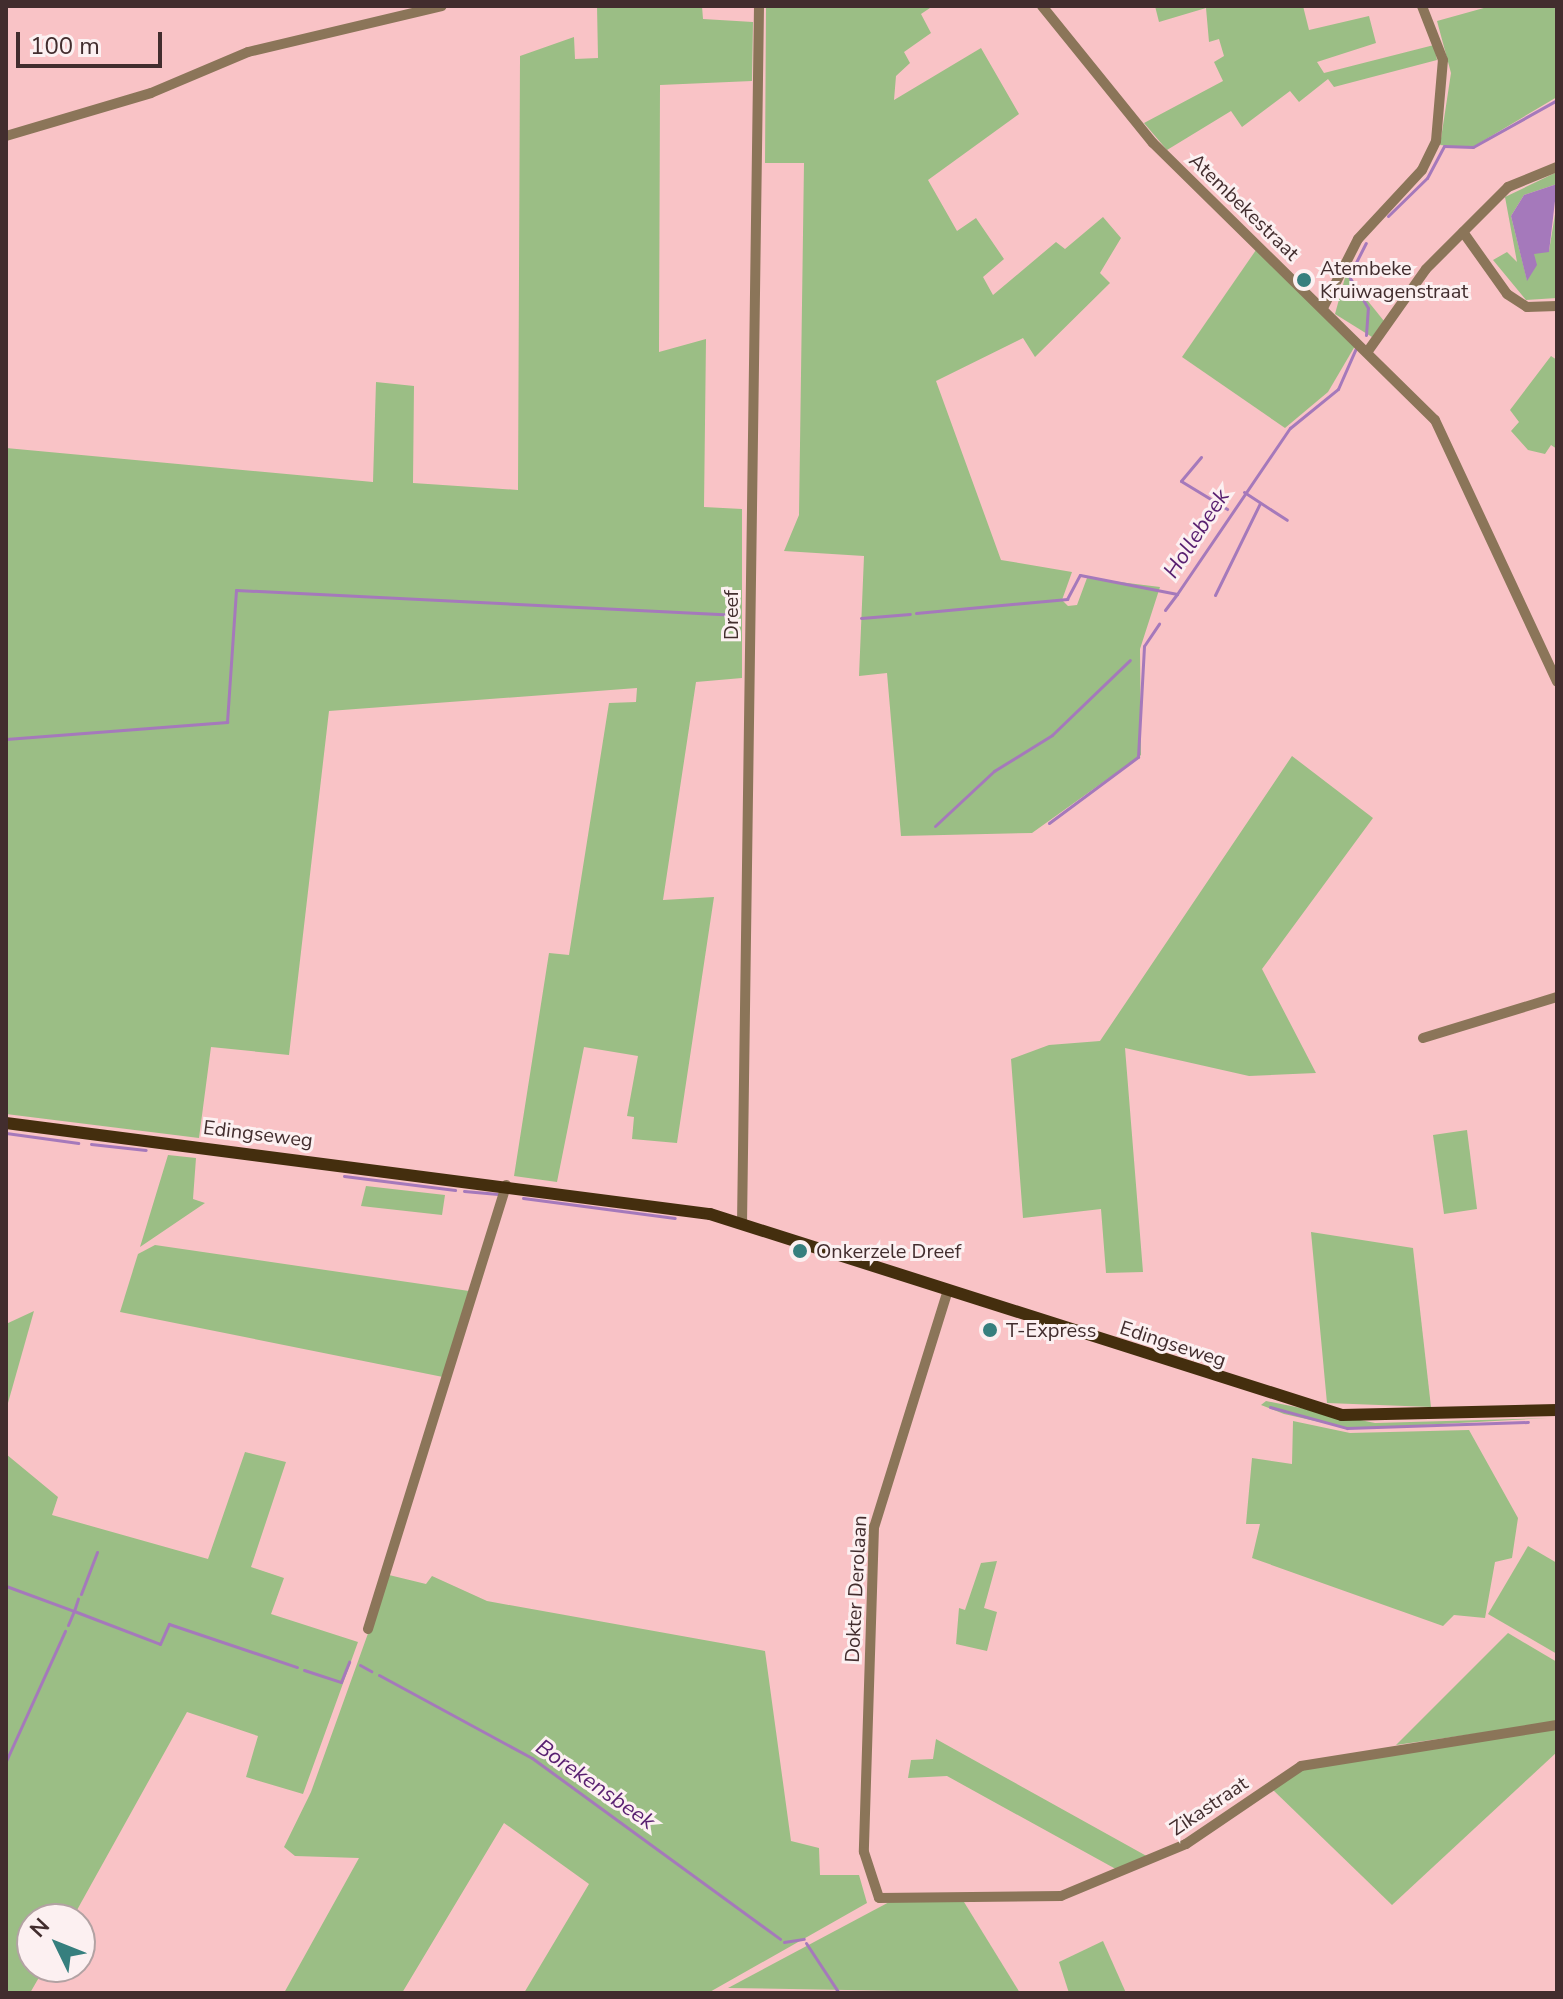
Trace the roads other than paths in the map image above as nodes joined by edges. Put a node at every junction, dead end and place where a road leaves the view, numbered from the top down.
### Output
1 (442, 6) edge
2 (759, 6) edge
3 (1042, 6) edge
4 (1422, 6) edge
5 (6, 136) edge
6 (1557, 167) edge
7 (1463, 232) junction
8 (1557, 306) edge
9 (1323, 308) junction
10 (1368, 351) junction
11 (1557, 682) edge
12 (1557, 997) edge
13 (1423, 1038) dead end
14 (6, 1123) edge
15 (506, 1185) junction
16 (742, 1224) junction
17 (948, 1290) junction
18 (1557, 1410) edge
19 (368, 1629) dead end
20 (1557, 1725) edge
21 (879, 1898) joint

1 - 5 street
2 - 16 street, Dreef
3 - 9 street, Atembekestraat
4 - 9 street
6 - 7 street
7 - 8 street
7 - 10 street
9 - 10 street, Atembekestraat
10 - 11 street, Atembekestraat
12 - 13 street
14 - 15 main road, Edingseweg
15 - 16 main road, Edingseweg
15 - 19 street
16 - 17 main road, Edingseweg
17 - 18 main road, Edingseweg
17 - 21 street, Dokter Derolaan
20 - 21 street, Zikastraat

